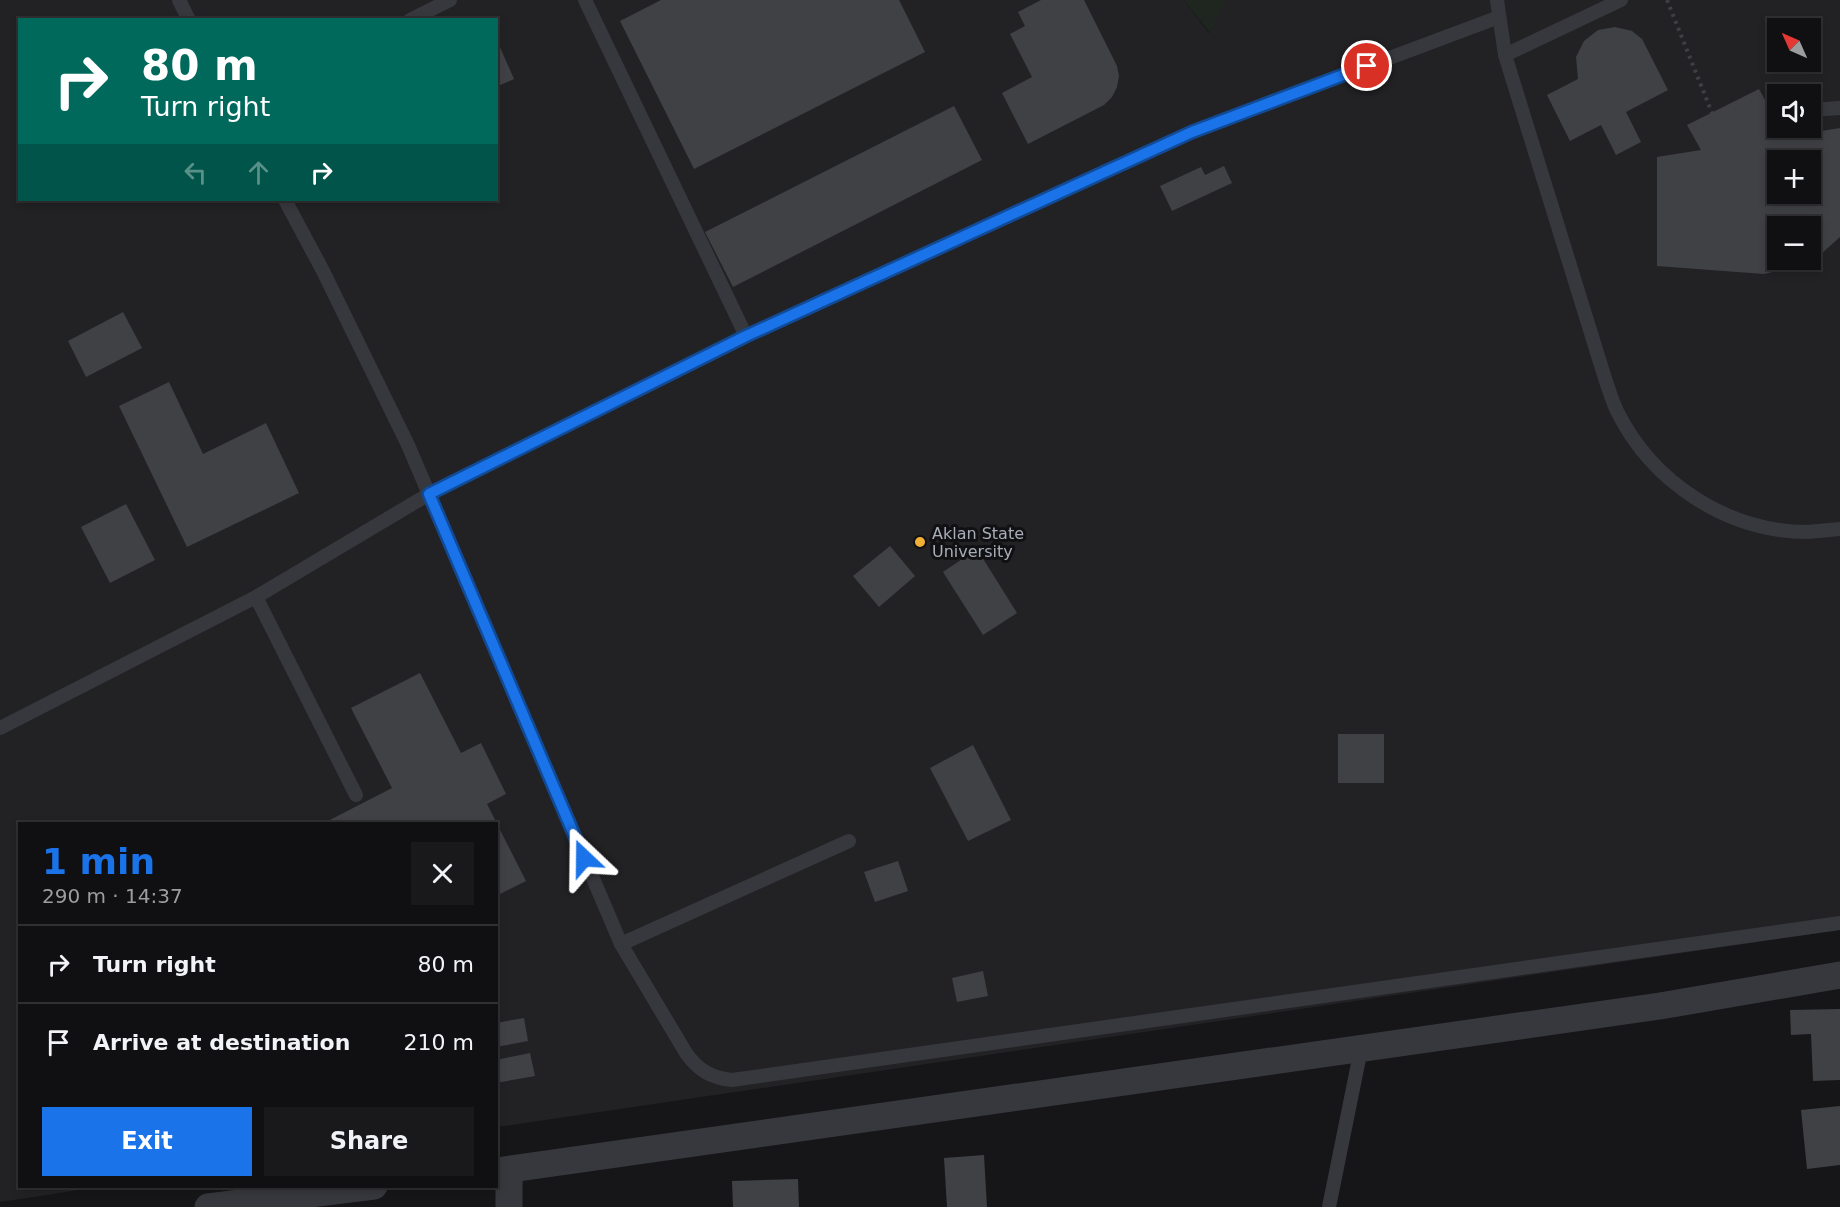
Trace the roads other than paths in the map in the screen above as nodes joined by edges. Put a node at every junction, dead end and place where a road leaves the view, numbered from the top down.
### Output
1 (179, 0) edge
2 (450, 0) edge
3 (585, 0) edge
4 (1497, 0) edge
5 (1621, 0) edge
6 (1499, 17) junction
7 (188, 18) edge
8 (414, 18) edge
9 (1504, 55) junction
10 (1840, 108) edge
11 (1821, 109) edge
12 (286, 201) edge
13 (746, 336) junction
14 (429, 494) junction
15 (1840, 529) edge
16 (256, 597) junction
17 (0, 728) edge
18 (356, 795) dead end
19 (849, 841) dead end
20 (1840, 923) edge
21 (621, 944) junction
22 (1840, 975) edge
23 (1361, 1048) junction
24 (503, 1171) edge
25 (358, 1188) edge
26 (208, 1207) edge
27 (509, 1207) edge
28 (1329, 1207) edge

1 - 7 lane
2 - 8 lane
3 - 13 lane
4 - 6 lane
5 - 9 lane
6 - 9 lane
6 - 13 lane
9 - 15 lane
10 - 11 lane
12 - 14 lane
13 - 14 lane
14 - 16 lane
14 - 21 lane
16 - 17 lane
16 - 18 lane
19 - 21 lane
20 - 21 lane
22 - 23 street
23 - 24 street
23 - 28 lane
24 - 27 street
25 - 26 street

